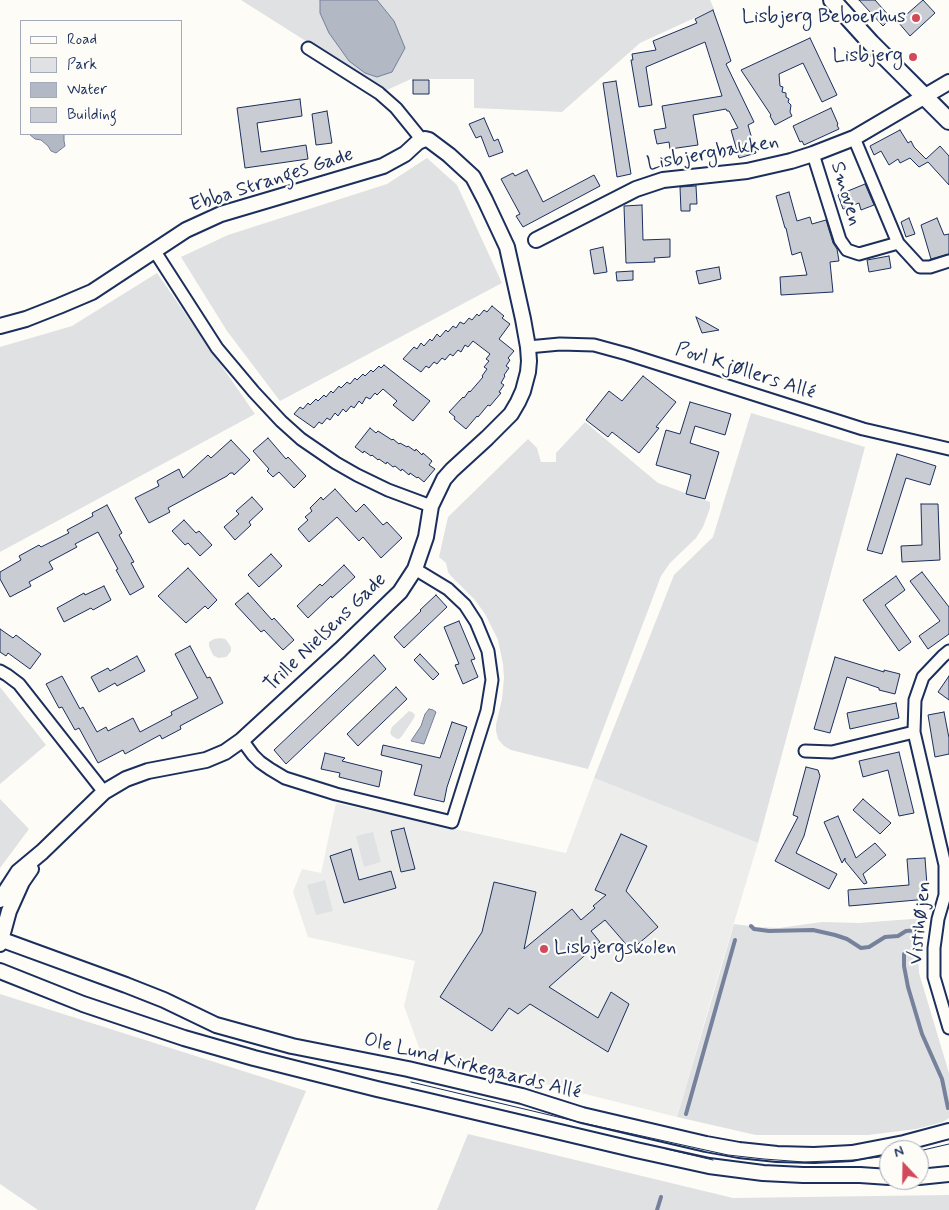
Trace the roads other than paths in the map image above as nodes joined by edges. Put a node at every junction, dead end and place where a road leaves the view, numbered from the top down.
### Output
1 (832, 0) edge
2 (308, 48) dead end
3 (949, 82) edge
4 (924, 96) junction
5 (949, 121) edge
6 (854, 138) junction
7 (422, 140) junction
8 (812, 154) junction
9 (536, 240) dead end
10 (898, 243) junction
11 (154, 250) junction
12 (949, 261) edge
13 (0, 326) edge
14 (528, 347) junction
15 (949, 450) edge
16 (431, 506) junction
17 (415, 569) junction
18 (949, 651) edge
19 (0, 671) edge
20 (914, 732) junction
21 (242, 740) junction
22 (805, 751) dead end
23 (104, 792) junction
24 (42, 852) junction
25 (0, 900) edge
26 (1, 940) edge
27 (0, 971) edge
28 (949, 1028) edge
29 (949, 1131) edge
30 (949, 1174) edge
31 (879, 1176) edge
32 (929, 1176) edge

1 - 4 main road
2 - 7 street, Trille Nielsens Gade
3 - 4 street, Lisbjergbakken
4 - 5 main road
4 - 6 street, Lisbjergbakken
6 - 8 street, Lisbjergbakken
6 - 10 street, Smoven
7 - 11 street, Ebba Stranges Gade
7 - 14 street, Trille Nielsens Gade
8 - 9 street, Lisbjergbakken
8 - 10 street, Smoven
10 - 12 street, Smoven
11 - 13 street, Ebba Stranges Gade
11 - 16 street
14 - 15 street, Povl Kjøllers Allé
14 - 16 street, Trille Nielsens Gade
16 - 17 street, Trille Nielsens Gade
17 - 21 street, Trille Nielsens Gade
17 - 21 street
18 - 20 street, Vistihøjen
19 - 23 street
20 - 22 street
20 - 28 street, Vistihøjen
21 - 23 street, Trille Nielsens Gade
23 - 24 street, Trille Nielsens Gade
24 - 25 street, Trille Nielsens Gade
24 - 26 street, Trille Nielsens Gade
26 - 29 street, Ole Lund Kirkegaards Allé
27 - 31 street, Ole Lund Kirkegaards Allé
30 - 32 street

